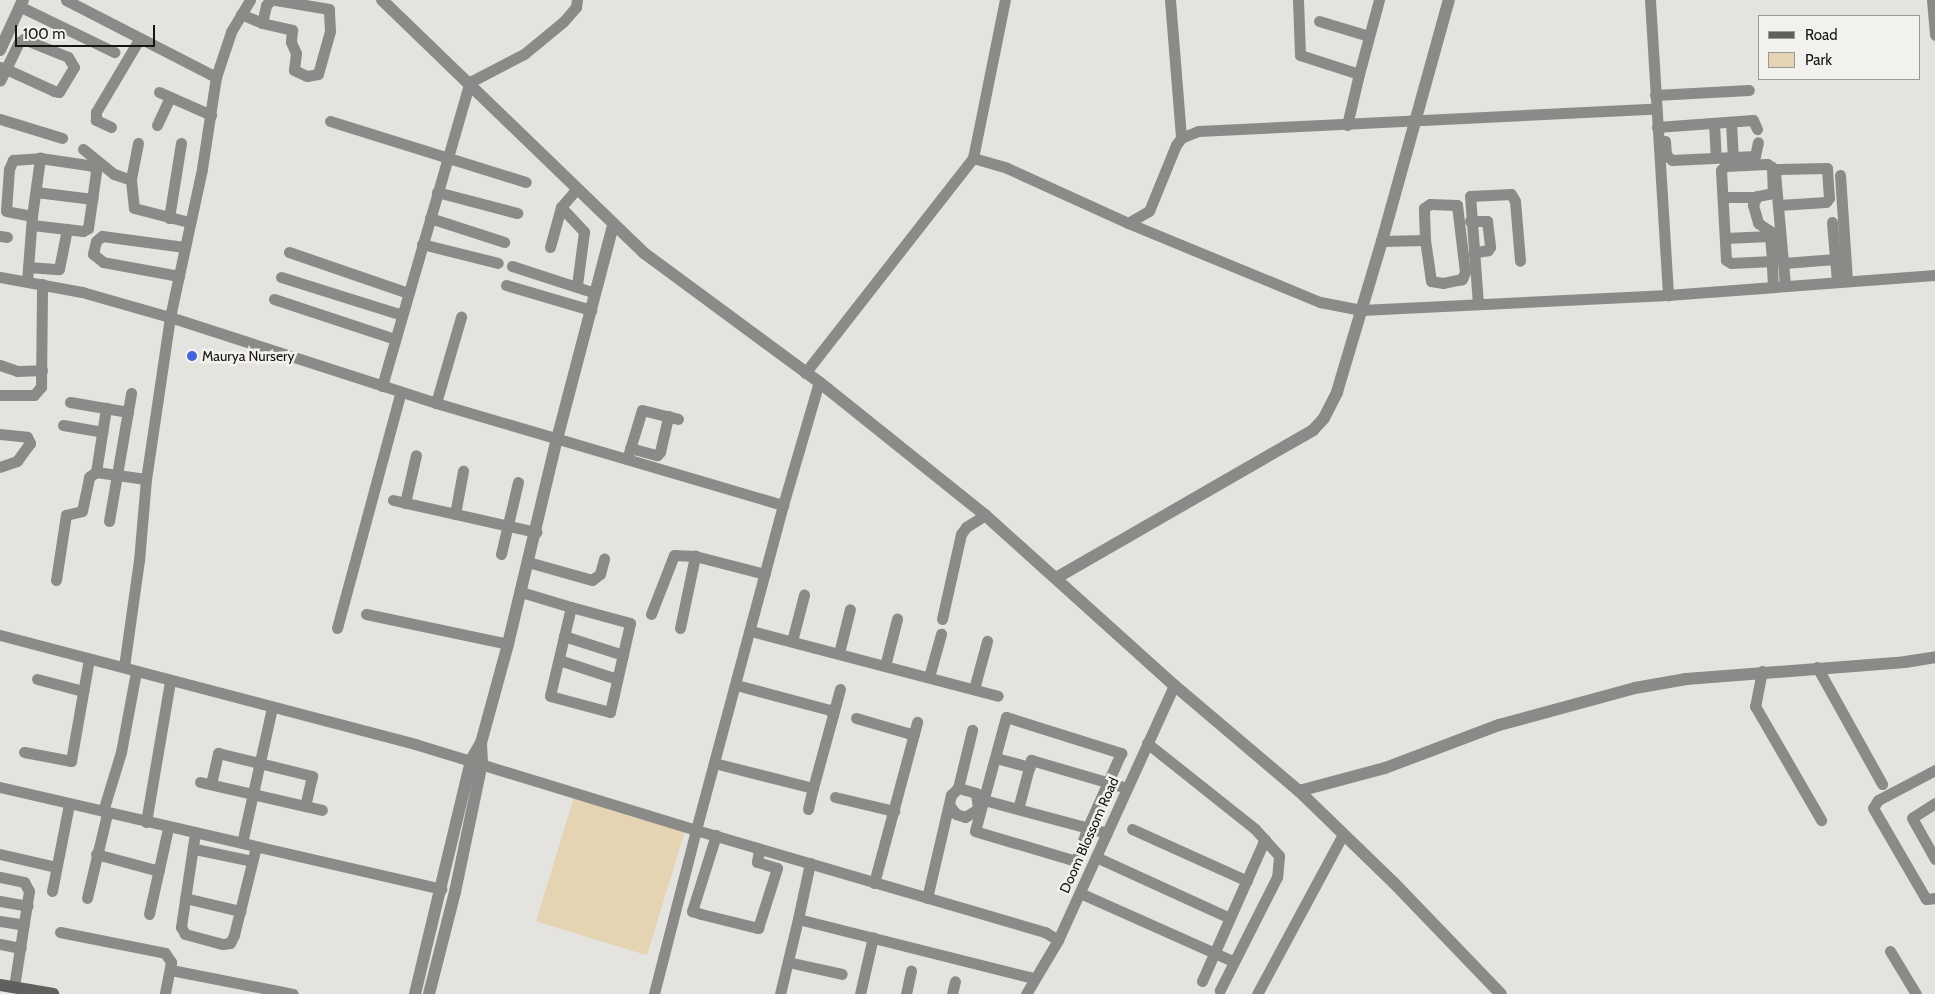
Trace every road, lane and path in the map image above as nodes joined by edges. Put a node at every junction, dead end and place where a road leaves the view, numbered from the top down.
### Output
1 (66, 0) edge
2 (250, 0) edge
3 (271, 0) edge
4 (276, 0) edge
5 (382, 0) edge
6 (577, 0) edge
7 (1005, 0) edge
8 (1170, 0) edge
9 (1298, 0) edge
10 (1379, 0) edge
11 (1650, 0) edge
12 (1932, 0) edge
13 (1446, 1) edge
14 (21, 3) edge
15 (241, 14) junction
16 (1319, 21) dead end
17 (262, 23) junction
18 (1935, 35) edge
19 (1370, 36) junction
20 (140, 38) junction
21 (0, 50) edge
22 (114, 52) dead end
23 (3, 68) edge
24 (1359, 74) junction
25 (216, 77) junction
26 (0, 82) edge
27 (470, 82) junction
28 (1749, 90) dead end
29 (159, 92) dead end
30 (1655, 95) junction
31 (170, 97) junction
32 (1656, 109) junction
33 (211, 115) junction
34 (0, 119) edge
35 (330, 121) dead end
36 (1732, 122) junction
37 (1415, 123) junction
38 (1347, 124) junction
39 (1714, 124) junction
40 (157, 125) dead end
41 (111, 127) dead end
42 (1661, 127) junction
43 (1757, 129) dead end
44 (62, 138) dead end
45 (1181, 138) junction
46 (1758, 142) dead end
47 (138, 143) dead end
48 (181, 143) dead end
49 (83, 149) dead end
50 (447, 157) junction
51 (1716, 157) junction
52 (1733, 157) junction
53 (40, 158) junction
54 (973, 158) junction
55 (1840, 175) dead end
56 (131, 180) junction
57 (526, 182) dead end
58 (576, 190) junction
59 (36, 192) junction
60 (437, 192) junction
61 (1723, 197) junction
62 (1755, 197) junction
63 (93, 199) junction
64 (1779, 205) junction
65 (562, 207) junction
66 (517, 213) dead end
67 (170, 218) junction
68 (430, 218) junction
69 (32, 221) junction
70 (1470, 221) junction
71 (189, 222) junction
72 (1832, 222) dead end
73 (1128, 223) junction
74 (614, 225) junction
75 (67, 229) junction
76 (1770, 236) junction
77 (1725, 238) junction
78 (1425, 240) junction
79 (1382, 241) junction
80 (504, 242) dead end
81 (422, 244) junction
82 (550, 247) dead end
83 (184, 248) junction
84 (289, 252) dead end
85 (1473, 253) junction
86 (1835, 259) junction
87 (1520, 261) dead end
88 (1778, 262) junction
89 (498, 263) dead end
90 (512, 266) dead end
91 (28, 267) junction
92 (1935, 275) edge
93 (179, 276) junction
94 (0, 277) edge
95 (281, 277) dead end
96 (27, 281) junction
97 (1842, 282) junction
98 (42, 284) junction
99 (506, 285) dead end
100 (577, 285) junction
101 (1785, 286) junction
102 (1773, 287) junction
103 (408, 293) junction
104 (595, 293) junction
105 (1668, 294) junction
106 (274, 299) dead end
107 (1478, 304) junction
108 (591, 310) junction
109 (1361, 310) junction
110 (402, 315) junction
111 (170, 317) junction
112 (461, 317) dead end
113 (395, 339) junction
114 (0, 365) edge
115 (42, 370) junction
116 (805, 373) junction
117 (819, 382) junction
118 (382, 386) junction
119 (401, 391) junction
120 (131, 393) dead end
121 (0, 395) edge
122 (70, 402) dead end
123 (436, 403) junction
124 (106, 408) junction
125 (128, 412) junction
126 (63, 425) dead end
127 (102, 432) junction
128 (0, 434) edge
129 (557, 439) junction
130 (629, 453) junction
131 (416, 455) dead end
132 (0, 467) edge
133 (463, 471) dead end
134 (96, 472) junction
135 (117, 475) junction
136 (146, 479) junction
137 (518, 482) dead end
138 (393, 500) dead end
139 (405, 502) junction
140 (783, 505) junction
141 (455, 514) junction
142 (985, 515) junction
143 (109, 521) dead end
144 (508, 526) junction
145 (536, 532) junction
146 (502, 554) dead end
147 (695, 556) junction
148 (604, 559) dead end
149 (528, 562) junction
150 (765, 574) junction
151 (1056, 578) junction
152 (56, 580) dead end
153 (521, 592) junction
154 (804, 595) dead end
155 (571, 607) junction
156 (850, 609) dead end
157 (366, 614) dead end
158 (651, 614) dead end
159 (897, 619) dead end
160 (942, 619) dead end
161 (337, 628) dead end
162 (680, 628) dead end
163 (751, 631) junction
164 (941, 634) dead end
165 (0, 635) edge
166 (564, 636) junction
167 (792, 641) junction
168 (987, 641) dead end
169 (508, 644) junction
170 (839, 653) junction
171 (623, 654) junction
172 (1935, 657) edge
173 (89, 659) junction
174 (559, 660) junction
175 (885, 666) junction
176 (124, 667) junction
177 (1817, 668) junction
178 (1762, 671) junction
179 (136, 672) junction
180 (929, 677) junction
181 (37, 679) dead end
182 (617, 679) junction
183 (170, 682) junction
184 (1174, 684) junction
185 (736, 685) junction
186 (840, 689) dead end
187 (974, 689) junction
188 (83, 691) junction
189 (998, 696) dead end
190 (272, 708) junction
191 (833, 715) junction
192 (856, 718) dead end
193 (917, 722) dead end
194 (972, 730) dead end
195 (914, 735) junction
196 (1147, 744) junction
197 (24, 752) dead end
198 (996, 758) junction
199 (477, 761) junction
200 (714, 763) junction
201 (260, 764) junction
202 (1030, 767) junction
203 (1935, 770) edge
204 (1108, 782) junction
205 (1882, 784) dead end
206 (0, 787) edge
207 (813, 788) junction
208 (958, 788) junction
209 (1127, 788) junction
210 (1298, 791) junction
211 (253, 794) junction
212 (835, 796) dead end
213 (984, 800) junction
214 (1935, 803) edge
215 (70, 804) junction
216 (305, 806) junction
217 (950, 806) junction
218 (1018, 809) junction
219 (322, 810) dead end
220 (808, 810) dead end
221 (894, 811) junction
222 (105, 812) junction
223 (1821, 820) dead end
224 (146, 822) junction
225 (168, 828) junction
226 (1087, 828) junction
227 (1132, 829) dead end
228 (696, 830) junction
229 (195, 833) junction
230 (1107, 833) junction
231 (1343, 834) junction
232 (716, 836) junction
233 (1265, 839) junction
234 (242, 843) junction
235 (256, 847) junction
236 (195, 848) junction
237 (760, 849) junction
238 (0, 854) edge
239 (96, 854) junction
240 (1096, 857) junction
241 (1935, 858) edge
242 (252, 861) junction
243 (810, 863) junction
244 (56, 867) junction
245 (159, 870) junction
246 (0, 877) edge
247 (1246, 881) junction
248 (874, 883) junction
249 (441, 889) junction
250 (52, 891) dead end
251 (1080, 893) junction
252 (87, 898) dead end
253 (185, 898) junction
254 (927, 898) junction
255 (1935, 898) edge
256 (0, 901) edge
257 (28, 906) junction
258 (240, 911) junction
259 (149, 914) dead end
260 (1230, 918) junction
261 (798, 919) junction
262 (0, 921) edge
263 (24, 925) junction
264 (60, 932) dead end
265 (873, 937) junction
266 (1058, 940) junction
267 (0, 944) edge
268 (21, 948) junction
269 (1890, 951) dead end
270 (1214, 953) junction
271 (1233, 961) junction
272 (788, 962) junction
273 (170, 970) junction
274 (911, 971) dead end
275 (842, 974) dead end
276 (1033, 978) junction
277 (955, 981) dead end
278 (1202, 981) dead end
279 (0, 985) edge
280 (14, 988) junction
281 (1220, 990) dead end
282 (53, 994) edge
283 (165, 994) edge
284 (294, 994) edge
285 (415, 994) edge
286 (429, 994) edge
287 (654, 994) edge
288 (780, 994) edge
289 (860, 994) edge
290 (906, 994) edge
291 (952, 994) edge
292 (1026, 994) edge
293 (1257, 994) edge
294 (1501, 994) edge
295 (1916, 994) edge

1 - 20 street
2 - 15 street
3 - 17 street
4 - 17 street
5 - 27 street
6 - 27 street
7 - 54 street
8 - 45 street
9 - 24 street
10 - 19 street
11 - 30 street
12 - 18 street
13 - 37 street
14 - 21 street
14 - 22 street
15 - 17 street
15 - 25 street
16 - 19 street
19 - 24 street
20 - 25 street
20 - 41 street
23 - 23 street
23 - 26 street
24 - 38 street
25 - 33 street
27 - 50 street
27 - 58 street
28 - 30 street
29 - 31 street
30 - 32 street
31 - 33 street
31 - 40 street
32 - 37 street
32 - 42 street
33 - 71 street
34 - 44 street
35 - 50 street
36 - 39 street
36 - 43 street
36 - 52 street
37 - 38 street
37 - 79 street
38 - 45 street
39 - 42 street
39 - 51 street
42 - 51 street
42 - 105 street
45 - 73 street
46 - 52 street
47 - 56 street
48 - 67 street
49 - 56 street
50 - 57 street
50 - 60 street
51 - 52 street
53 - 59 street
53 - 63 street
53 - 69 street
54 - 73 street
54 - 116 street
55 - 97 street
56 - 67 street
58 - 65 street
58 - 74 street
59 - 63 street
59 - 69 street
60 - 66 street
60 - 68 street
61 - 62 street
61 - 62 street
61 - 77 street
62 - 76 street
63 - 75 street
64 - 64 street
64 - 88 street
65 - 82 street
65 - 100 street
67 - 71 street
68 - 80 street
68 - 81 street
69 - 75 street
69 - 91 street
70 - 85 street
70 - 85 street
70 - 87 street
71 - 83 street
72 - 86 street
73 - 109 street
74 - 104 street
74 - 116 street
75 - 91 street
76 - 77 street
76 - 88 street
77 - 88 street
78 - 78 street
78 - 79 street
79 - 109 street
81 - 89 street
81 - 103 street
83 - 93 street
83 - 93 street
84 - 103 street
85 - 107 street
86 - 88 street
86 - 97 street
88 - 101 street
88 - 102 street
90 - 100 street
91 - 96 street
92 - 97 street
93 - 111 street
94 - 96 street
95 - 110 street
96 - 98 street
97 - 101 street
98 - 111 street
98 - 115 street
99 - 108 street
100 - 104 street
101 - 102 street
102 - 105 street
103 - 110 street
104 - 108 street
105 - 107 street
106 - 113 street
107 - 109 street
108 - 129 street
109 - 151 street
110 - 113 street
111 - 118 street
111 - 136 street
112 - 123 street
113 - 118 street
114 - 115 street
115 - 121 street
116 - 117 street
117 - 140 street
117 - 142 street
118 - 119 street
119 - 123 street
119 - 161 street
120 - 125 street
122 - 124 street
123 - 129 street
124 - 125 street
124 - 127 street
125 - 135 street
126 - 127 street
127 - 134 street
128 - 132 street
129 - 130 street
129 - 145 street
130 - 130 street
130 - 140 street
131 - 139 street
133 - 141 street
134 - 135 street
134 - 152 street
135 - 136 street
135 - 143 street
136 - 176 street
137 - 144 street
138 - 139 street
139 - 141 street
140 - 150 street
141 - 144 street
142 - 151 street
142 - 160 street
144 - 145 street
144 - 146 street
145 - 149 street
147 - 150 street
147 - 158 street
147 - 162 street
148 - 149 street
149 - 153 street
150 - 163 street
151 - 184 street
153 - 155 street
153 - 169 street
154 - 167 street
155 - 166 street
155 - 171 street
156 - 170 street
157 - 169 street
159 - 175 street
163 - 167 street
163 - 185 street
164 - 180 street
165 - 173 street
166 - 171 street
166 - 174 street
167 - 170 street
168 - 187 street
169 - 199 street
170 - 175 street
171 - 182 street
172 - 177 street
173 - 176 street
173 - 188 street
174 - 182 street
174 - 182 street
175 - 180 street
176 - 179 street
177 - 178 street
177 - 205 street
178 - 210 street
178 - 223 street
179 - 183 street
179 - 222 street
180 - 187 street
181 - 188 street
183 - 190 street
183 - 224 street
184 - 196 street, Doom Blossom Road
184 - 210 street
185 - 191 street
185 - 200 street
186 - 191 street
187 - 189 street
188 - 197 street
190 - 199 street
190 - 201 street
191 - 207 street
192 - 195 street
193 - 195 street
194 - 208 street
195 - 221 street
196 - 209 street, Doom Blossom Road
196 - 233 street
198 - 202 street
198 - 204 street
198 - 213 street
199 - 228 street
199 - 249 street
199 - 286 street
200 - 207 street
200 - 228 street
201 - 211 street
201 - 211 street
201 - 216 street
202 - 204 street
202 - 218 street
203 - 255 street
204 - 209 street
204 - 226 street
206 - 215 street
207 - 220 street
208 - 217 street
208 - 217 street
209 - 230 street, Doom Blossom Road
210 - 231 street
211 - 216 street
211 - 234 street
212 - 221 street
213 - 218 street
213 - 226 street
214 - 241 street
215 - 222 street
215 - 244 street
216 - 219 street
217 - 254 street
218 - 226 street
221 - 248 street
222 - 224 street
222 - 239 street
224 - 225 street
225 - 229 street
225 - 245 street
226 - 230 street
227 - 247 street
228 - 232 street
228 - 287 street
229 - 234 street
229 - 236 street
230 - 240 street, Doom Blossom Road
231 - 293 street
231 - 294 street
232 - 237 street
232 - 237 street
233 - 247 street
233 - 271 street
234 - 235 street
235 - 242 street
235 - 249 street
236 - 242 street
236 - 253 street
237 - 243 street
238 - 244 street
239 - 245 street
239 - 252 street
240 - 251 street, Doom Blossom Road
240 - 260 street
242 - 258 street
243 - 248 street
243 - 261 street
244 - 250 street
245 - 259 street
246 - 257 street
247 - 260 street
248 - 254 street
249 - 285 street
251 - 266 street, Doom Blossom Road
251 - 270 street
253 - 258 street
253 - 258 street
254 - 266 street
256 - 257 street
257 - 263 street
260 - 270 street
261 - 265 street
261 - 272 street
262 - 263 street
263 - 268 street
264 - 273 street
265 - 276 street
265 - 289 street
266 - 276 street, Doom Blossom Road
267 - 268 street
268 - 280 street
269 - 295 street
270 - 271 street
270 - 278 street
271 - 281 street
272 - 275 street
272 - 288 street
273 - 283 street
273 - 284 street
274 - 290 street
276 - 292 street, Doom Blossom Road
277 - 291 street
279 - 280 main road
280 - 282 main road

